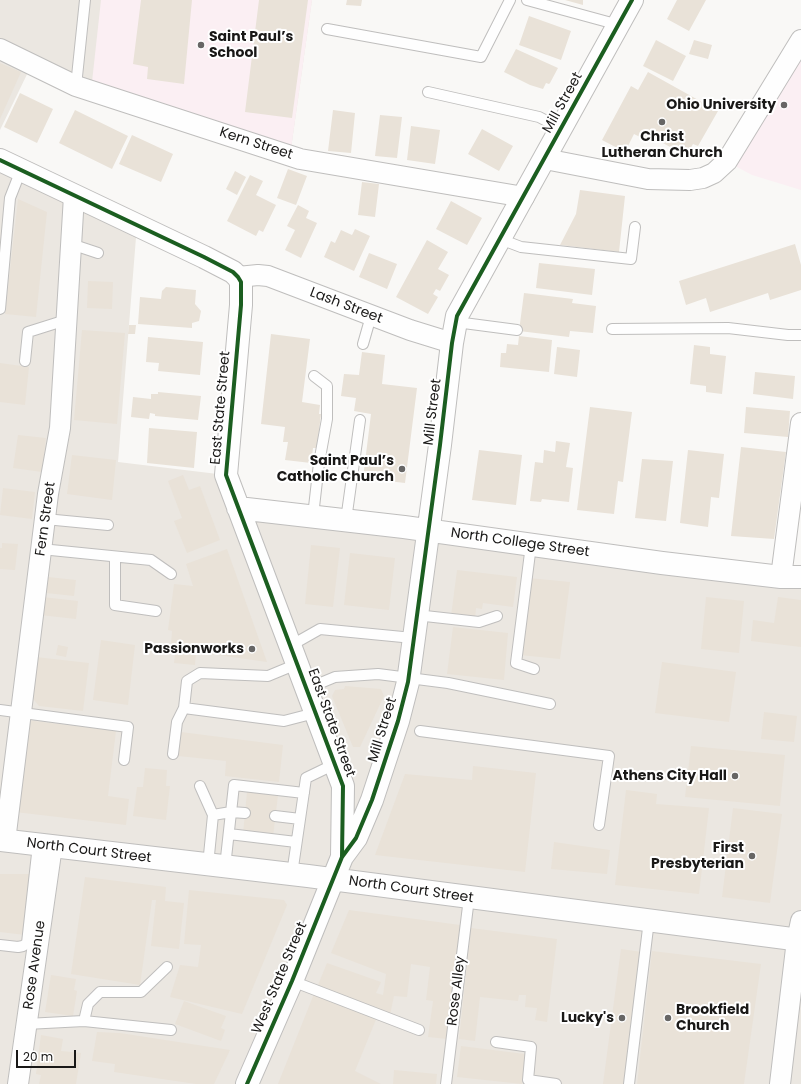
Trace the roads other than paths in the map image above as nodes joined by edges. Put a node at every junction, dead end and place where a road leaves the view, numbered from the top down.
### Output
1 (85, 0) edge
2 (510, 0) edge
3 (527, 0) edge
4 (632, 0) edge
5 (619, 25) junction
6 (327, 29) dead end
7 (801, 40) edge
8 (0, 49) edge
9 (76, 86) junction
10 (428, 92) dead end
11 (562, 129) junction
12 (545, 159) junction
13 (0, 160) edge
14 (21, 170) junction
15 (74, 196) junction
16 (524, 198) junction
17 (4, 217) edge
18 (635, 227) dead end
19 (500, 239) junction
20 (71, 244) junction
21 (98, 253) dead end
22 (2, 271) edge
23 (238, 277) junction
24 (0, 308) edge
25 (372, 316) junction
26 (66, 320) junction
27 (456, 322) junction
28 (612, 329) dead end
29 (517, 330) dead end
30 (801, 335) edge
31 (452, 343) junction
32 (363, 344) dead end
33 (25, 361) dead end
34 (314, 376) dead end
35 (360, 420) dead end
36 (801, 423) edge
37 (238, 508) junction
38 (313, 516) junction
39 (45, 519) junction
40 (346, 520) junction
41 (108, 525) dead end
42 (427, 531) junction
43 (531, 545) junction
44 (41, 549) junction
45 (115, 556) junction
46 (171, 574) dead end
47 (791, 577) edge
48 (156, 611) dead end
49 (416, 615) junction
50 (497, 616) dead end
51 (413, 638) junction
52 (294, 655) junction
53 (534, 669) dead end
54 (408, 677) junction
55 (306, 689) junction
56 (550, 704) dead end
57 (184, 708) junction
58 (0, 710) edge
59 (22, 713) junction
60 (315, 713) junction
61 (420, 731) dead end
62 (173, 754) dead end
63 (124, 760) dead end
64 (335, 764) junction
65 (200, 786) dead end
66 (304, 793) junction
67 (231, 812) junction
68 (245, 813) dead end
69 (213, 815) junction
70 (275, 816) dead end
71 (300, 819) junction
72 (599, 825) dead end
73 (229, 834) junction
74 (3, 840) edge
75 (296, 842) junction
76 (45, 846) junction
77 (342, 857) junction
78 (216, 866) junction
79 (292, 874) junction
80 (333, 880) junction
81 (469, 898) junction
82 (649, 920) junction
83 (800, 934) edge
84 (0, 945) edge
85 (167, 967) dead end
86 (292, 981) junction
87 (84, 1021) junction
88 (26, 1024) junction
89 (171, 1030) dead end
90 (420, 1030) dead end
91 (496, 1042) dead end
92 (18, 1084) edge
93 (247, 1084) edge
94 (446, 1084) edge
95 (556, 1084) edge
96 (629, 1084) edge
97 (780, 1084) edge

1 - 9 lane
2 - 6 lane
3 - 5 lane
4 - 5 street, Mill Street
5 - 11 street, Mill Street
7 - 12 street
8 - 9 street, Kern Street
9 - 16 street, Kern Street
10 - 11 lane
11 - 12 street, Mill Street
12 - 16 street, Mill Street
13 - 14 street
14 - 15 street
14 - 17 lane
15 - 20 street, Fern Street
15 - 23 street
16 - 19 street, Mill Street
17 - 22 lane
18 - 19 lane
19 - 27 street, Mill Street
20 - 21 lane
20 - 26 street, Fern Street
22 - 24 lane
23 - 25 street, Lash Street
23 - 37 street, East State Street
25 - 31 street, Lash Street
25 - 32 lane
26 - 33 lane
26 - 39 street, Fern Street
27 - 29 lane
27 - 31 street, Mill Street
28 - 30 lane
31 - 42 street, Mill Street
34 - 38 lane
35 - 40 lane
36 - 47 street
37 - 38 street, North College Street
37 - 52 street, East State Street
38 - 40 street, North College Street
39 - 41 lane
39 - 44 street, Fern Street
40 - 42 street, North College Street
42 - 43 street, North College Street
42 - 49 street, Mill Street
43 - 47 street, North College Street
43 - 53 lane
44 - 45 lane
44 - 59 street, Fern Street
45 - 46 lane
45 - 48 lane
49 - 50 lane
49 - 51 street, Mill Street
51 - 52 lane
51 - 54 street, Mill Street
52 - 55 street, East State Street
52 - 57 lane
54 - 55 lane
54 - 56 lane
54 - 77 street, Mill Street
55 - 60 street, East State Street
57 - 60 lane
57 - 62 lane
58 - 59 lane
59 - 63 lane
59 - 74 street, Fern Street
60 - 64 street, East State Street
61 - 72 lane
64 - 66 lane
64 - 77 street, East State Street
65 - 69 lane
66 - 67 lane
66 - 71 lane
67 - 68 lane
67 - 69 lane
67 - 73 lane
69 - 78 lane
70 - 71 lane
71 - 75 lane
73 - 75 lane
73 - 78 lane
74 - 76 street, North Court Street
75 - 79 lane
76 - 78 street, North Court Street
76 - 84 lane
76 - 88 street, Rose Avenue
77 - 80 street, East State Street
78 - 79 street, North Court Street
79 - 80 street, North Court Street
80 - 81 street, North Court Street
80 - 86 street, West State Street
81 - 82 street, North Court Street
81 - 94 lane, Rose Alley
82 - 83 street, North Court Street
82 - 96 lane
83 - 97 street
85 - 87 lane
86 - 90 lane
86 - 93 street, West State Street
87 - 88 lane
87 - 89 lane
88 - 92 street, Rose Avenue
91 - 95 lane

